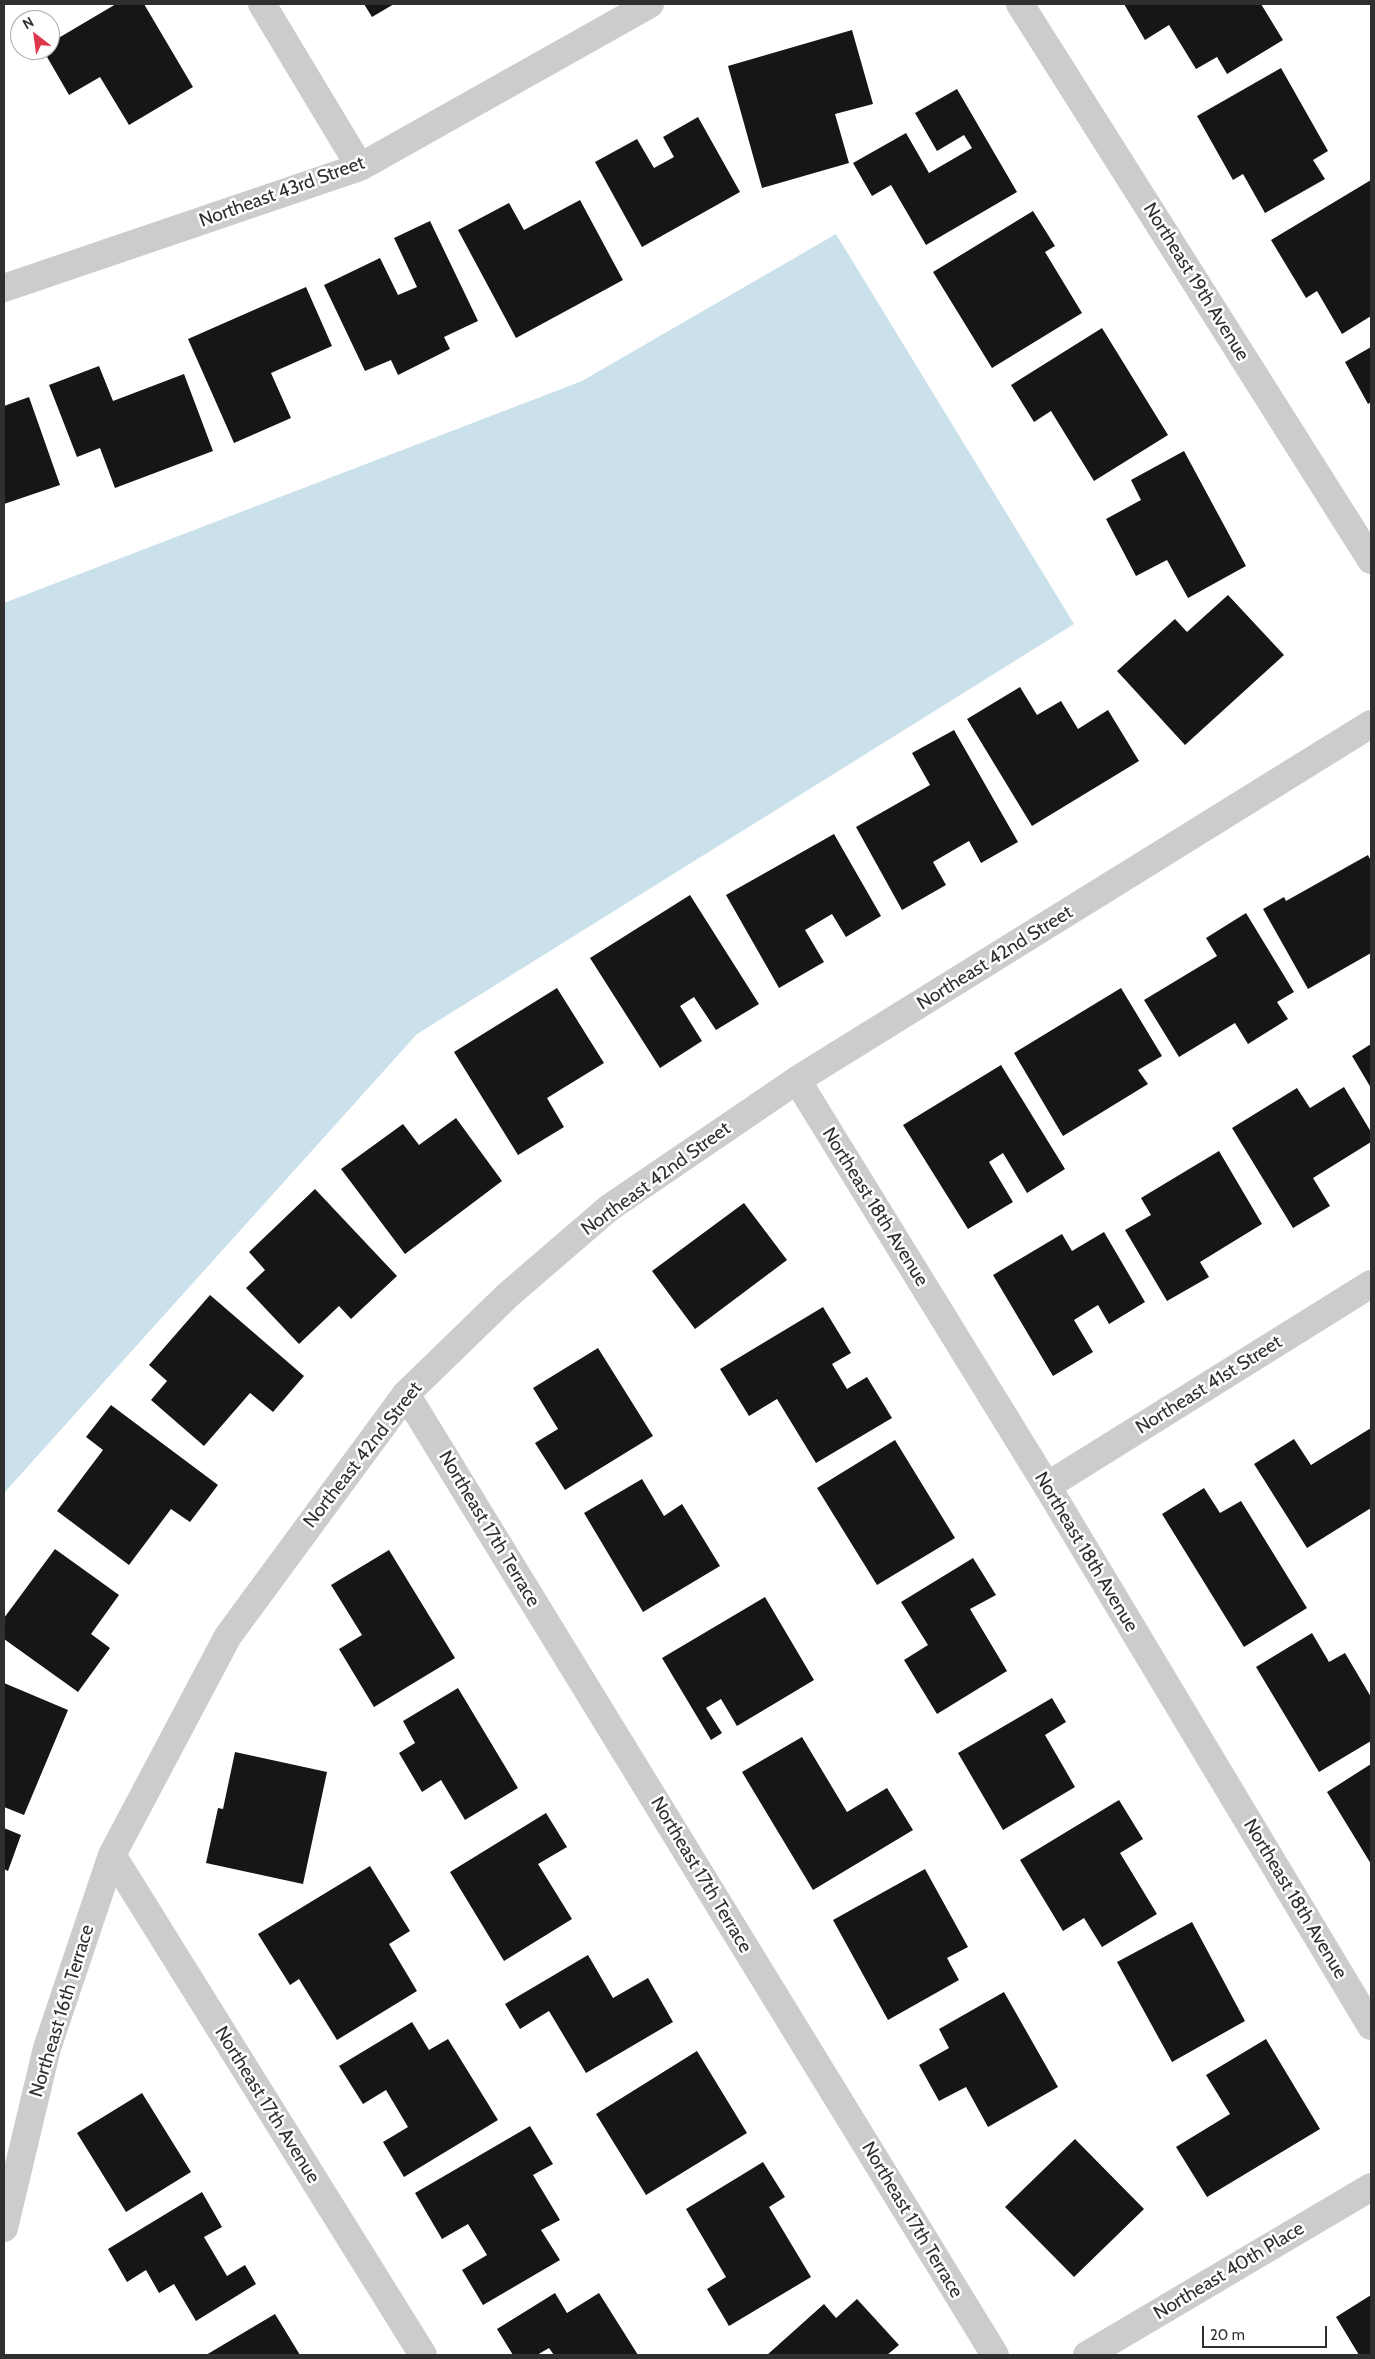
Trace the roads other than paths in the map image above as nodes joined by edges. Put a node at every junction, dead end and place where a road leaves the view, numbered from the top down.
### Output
1 (262, 4) edge
2 (650, 4) edge
3 (1020, 4) edge
4 (360, 167) junction
5 (4, 288) edge
6 (1371, 560) edge
7 (1371, 724) edge
8 (797, 1080) junction
9 (1371, 1284) edge
10 (406, 1394) junction
11 (1047, 1486) junction
12 (112, 1855) junction
13 (1371, 2026) edge
14 (1371, 2187) edge
15 (4, 2228) edge
16 (423, 2355) edge
17 (995, 2355) edge
18 (1087, 2355) edge

1 - 4 street
2 - 4 street, Northeast 43rd Street
3 - 6 street, Northeast 19th Avenue
4 - 5 street, Northeast 43rd Street
7 - 8 street, Northeast 42nd Street
8 - 10 street, Northeast 42nd Street
8 - 11 street, Northeast 18th Avenue
9 - 11 street, Northeast 41st Street
10 - 12 street, Northeast 42nd Street
10 - 17 street, Northeast 17th Terrace
11 - 13 street, Northeast 18th Avenue
12 - 15 street, Northeast 16th Terrace
12 - 16 street, Northeast 17th Avenue
14 - 18 street, Northeast 40th Place

